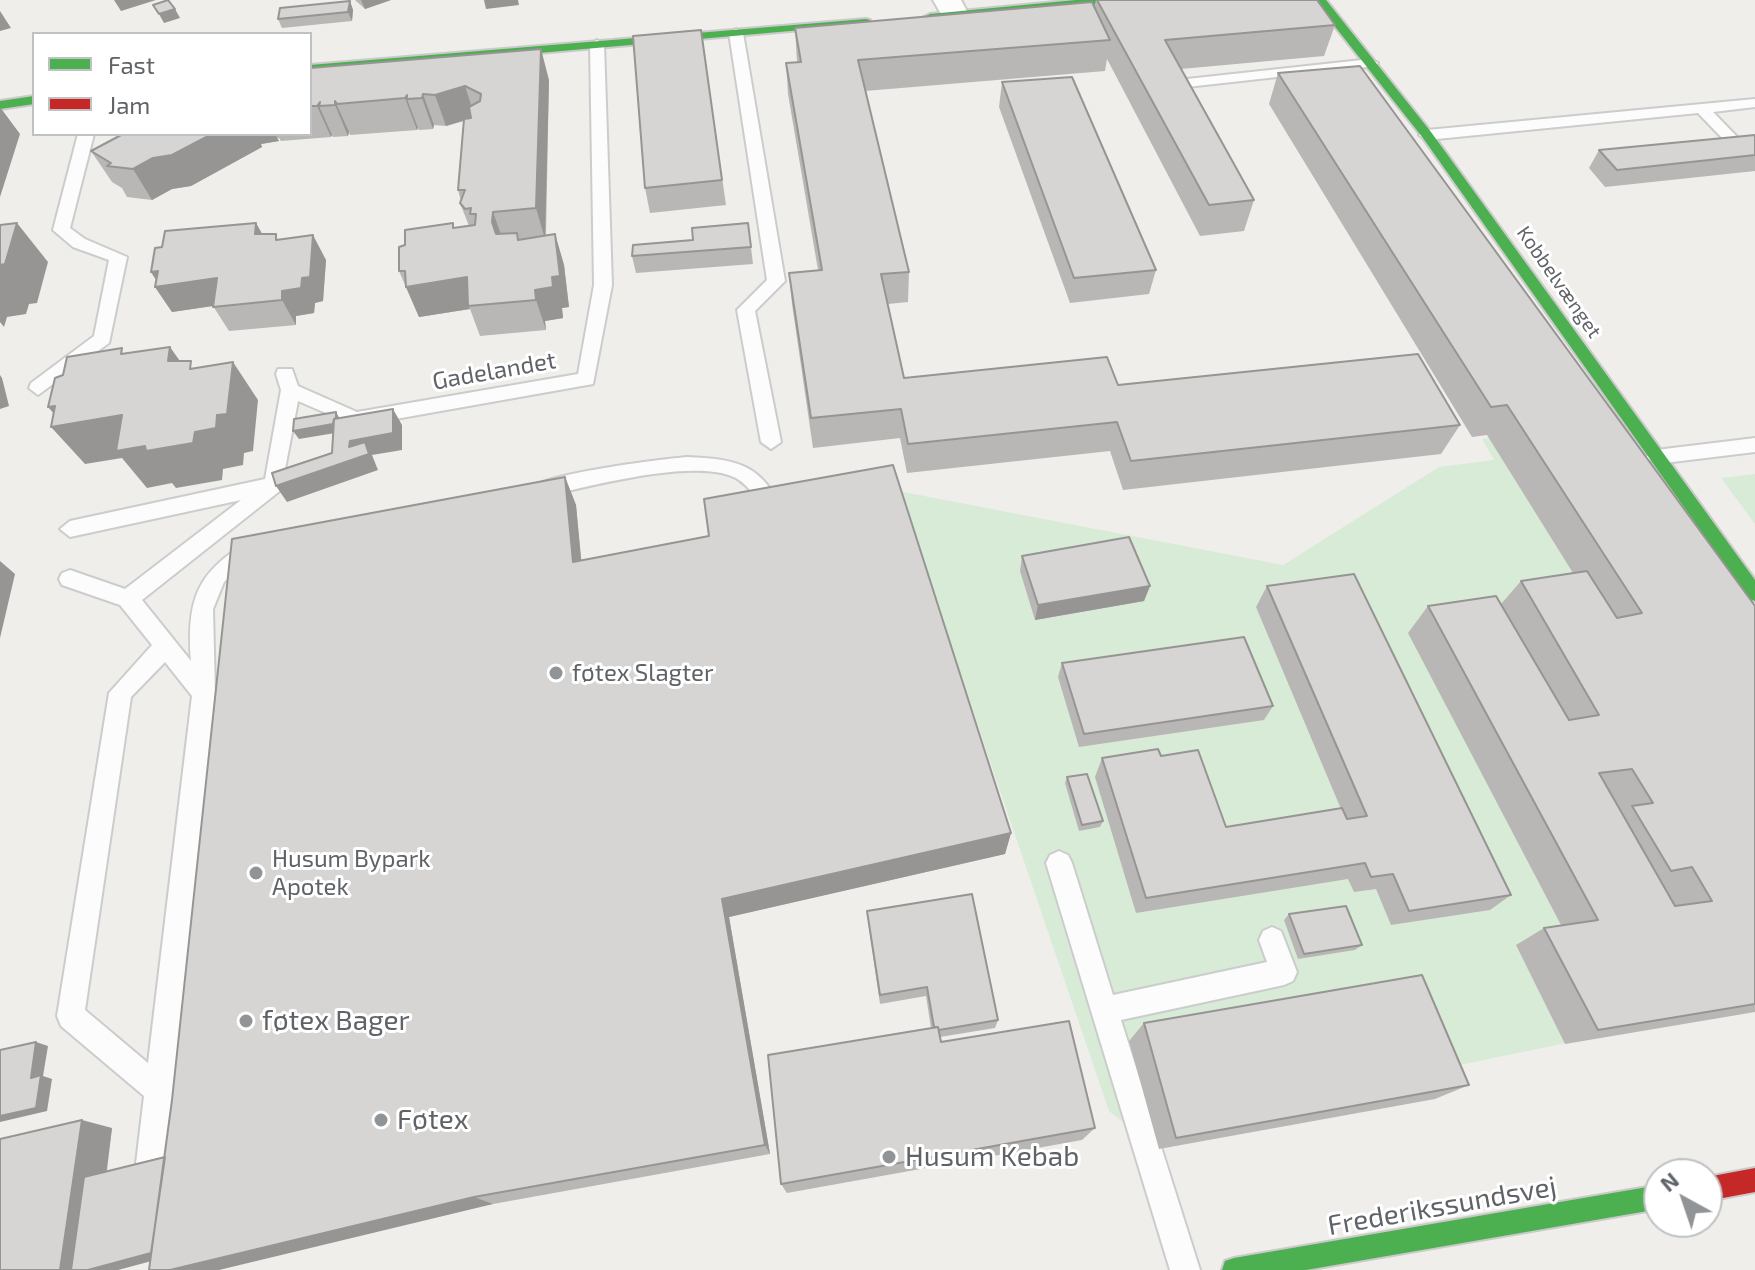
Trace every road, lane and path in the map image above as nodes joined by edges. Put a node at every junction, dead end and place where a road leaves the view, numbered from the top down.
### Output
1 (1112, 0) edge
2 (1320, 0) edge
3 (951, 7) edge
4 (917, 18) edge
5 (887, 20) edge
6 (736, 33) junction
7 (597, 44) junction
8 (1371, 63) junction
9 (312, 69) edge
10 (1187, 83) edge
11 (32, 100) edge
12 (1755, 103) edge
13 (0, 105) edge
14 (1701, 108) junction
15 (1427, 135) junction
16 (85, 136) edge
17 (1691, 148) edge
18 (38, 388) dead end
19 (771, 442) dead end
20 (1755, 445) edge
21 (1656, 457) junction
22 (274, 485) junction
23 (519, 494) edge
24 (70, 529) dead end
25 (782, 530) edge
26 (270, 540) edge
27 (70, 579) dead end
28 (1755, 594) edge
29 (128, 599) junction
30 (167, 645) junction
31 (204, 694) junction
32 (1059, 863) dead end
33 (1272, 940) dead end
34 (1105, 1010) junction
35 (158, 1089) junction
36 (1755, 1180) edge
37 (1723, 1186) edge
38 (1643, 1200) edge
39 (147, 1207) edge
40 (1185, 1270) edge
41 (1234, 1270) edge

1 - 3 street
2 - 8 street, Kobbelvænget
3 - 4 street
5 - 6 street
6 - 7 street
6 - 19 lane
7 - 9 street
7 - 22 lane, Gadelandet
8 - 10 lane
8 - 15 street, Kobbelvænget
11 - 13 street
12 - 14 lane
14 - 15 lane
14 - 17 lane
15 - 21 street, Kobbelvænget
16 - 18 lane
20 - 21 lane
21 - 28 street, Kobbelvænget
22 - 24 lane
22 - 29 lane
23 - 25 lane
26 - 31 lane
27 - 29 lane
29 - 30 lane
30 - 31 lane
30 - 35 lane
31 - 35 lane
32 - 34 lane
33 - 34 lane
34 - 40 lane
35 - 39 lane
36 - 37 street
38 - 41 street, Frederikssundsvej

